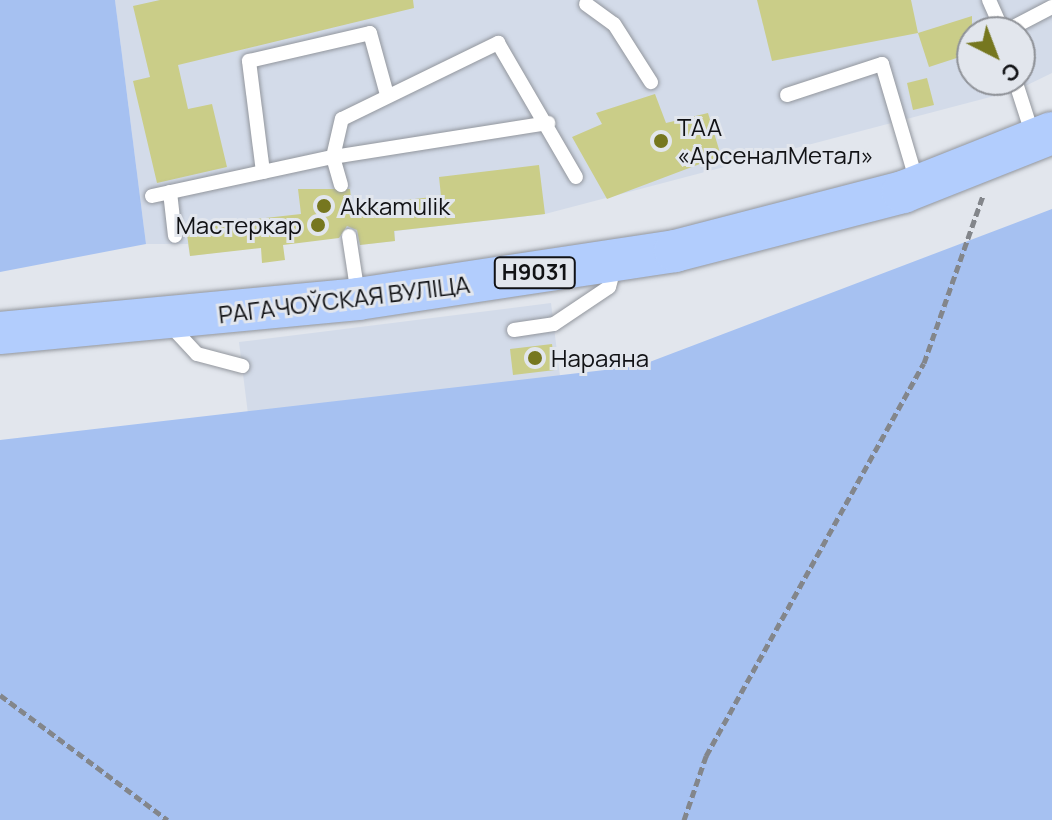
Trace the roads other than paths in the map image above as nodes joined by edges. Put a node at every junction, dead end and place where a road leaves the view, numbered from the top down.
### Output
1 (586, 4) dead end
2 (651, 82) dead end
3 (386, 91) junction
4 (787, 95) dead end
5 (1018, 96) edge
6 (548, 123) junction
7 (1028, 143) edge
8 (333, 157) junction
9 (263, 172) junction
10 (576, 177) dead end
11 (341, 185) dead end
12 (919, 186) junction
13 (170, 192) junction
14 (152, 196) dead end
15 (175, 236) dead end
16 (349, 236) dead end
17 (616, 261) junction
18 (358, 299) junction
19 (166, 321) junction
20 (514, 330) dead end
21 (0, 333) edge
22 (242, 366) dead end

1 - 2 lane
3 - 6 lane
3 - 8 lane
3 - 9 lane
4 - 12 lane
5 - 7 lane
6 - 8 lane
6 - 10 lane
7 - 12 main road, РАГАЧОЎСКАЯ ВУЛІЦА / Н9031
8 - 9 lane
8 - 11 lane
9 - 13 lane
12 - 17 main road, РАГАЧОЎСКАЯ ВУЛІЦА / Н9031
13 - 14 lane
13 - 15 lane
16 - 18 lane
17 - 18 main road, РАГАЧОЎСКАЯ ВУЛІЦА / Н9031
17 - 20 lane
18 - 19 main road, РАГАЧОЎСКАЯ ВУЛІЦА / Н9031
19 - 21 main road, РАГАЧОЎСКАЯ ВУЛІЦА / Н9031
19 - 22 lane

